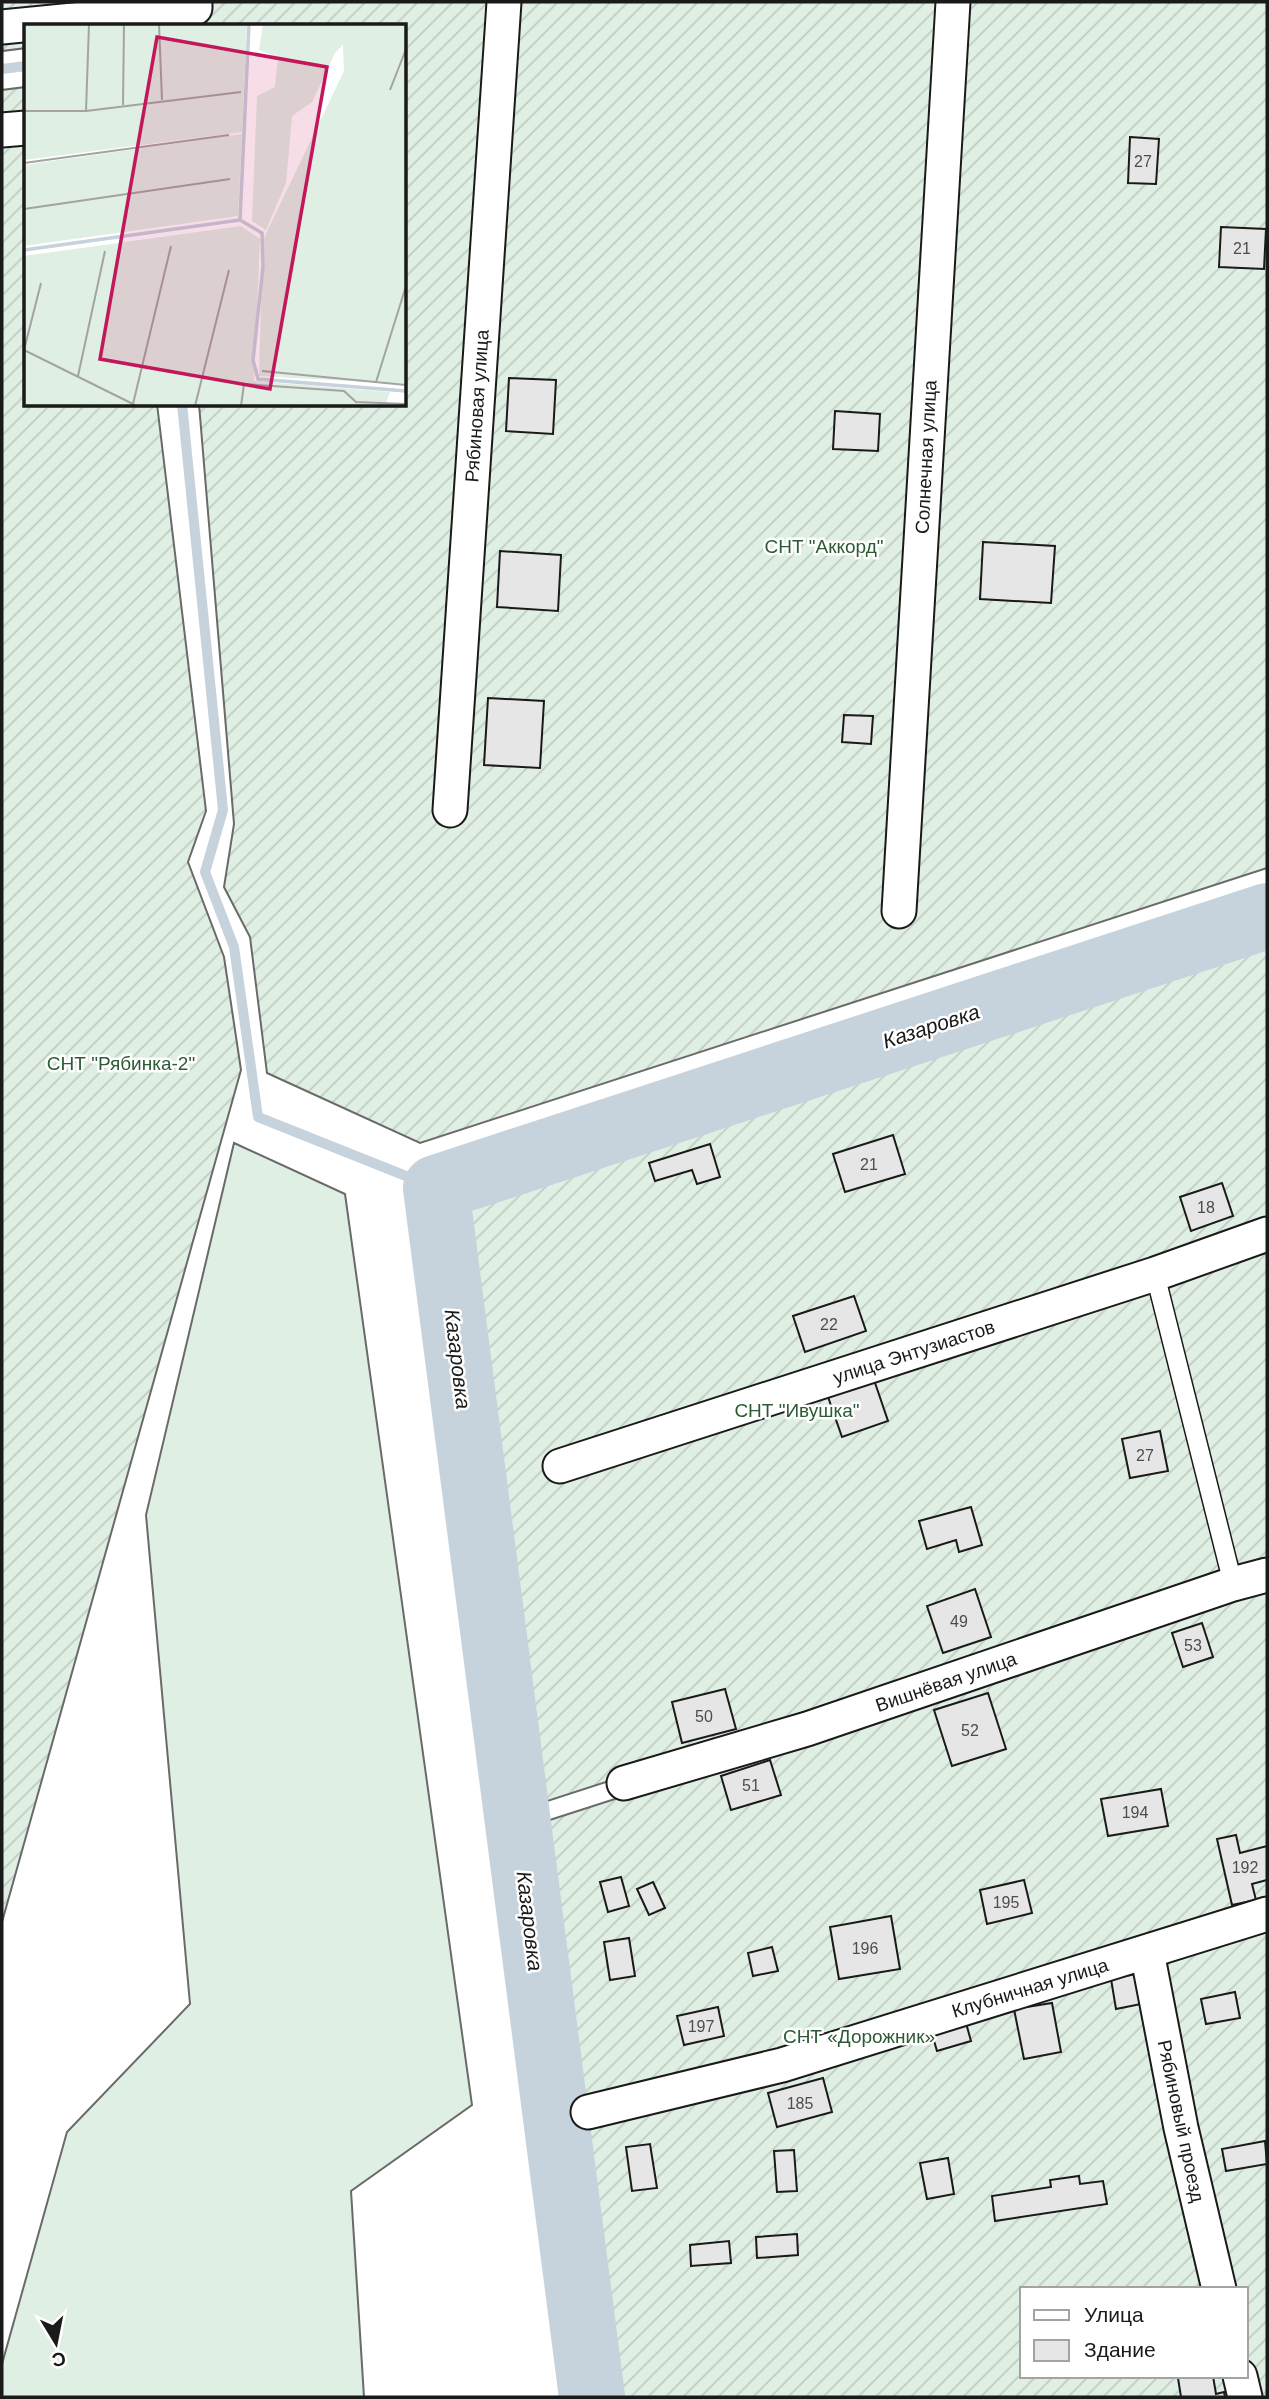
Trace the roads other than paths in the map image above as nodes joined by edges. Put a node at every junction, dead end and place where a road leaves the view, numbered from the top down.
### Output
1 (195, 2) edge
2 (504, 2) edge
3 (953, 2) edge
4 (32, 24) edge
5 (24, 25) edge
6 (2, 27) edge
7 (24, 128) edge
8 (2, 130) edge
9 (450, 810) dead end
10 (899, 911) dead end
11 (1267, 1234) edge
12 (1155, 1274) junction
13 (560, 1466) dead end
14 (1267, 1575) edge
15 (1233, 1584) junction
16 (624, 1783) dead end
17 (1267, 1914) edge
18 (1146, 1952) junction
19 (589, 2112) dead end
20 (1219, 2287) edge
21 (1240, 2378) edge
22 (1244, 2397) edge

1 - 4 street
2 - 9 street, Рябиновая улица
3 - 10 street, Солнечная улица
5 - 6 street
7 - 8 street
11 - 12 street, улица Энтузиастов
12 - 13 street, улица Энтузиастов
12 - 15 lane
14 - 15 street, Вишнёвая улица
15 - 16 street, Вишнёвая улица
17 - 18 street, Клубничная улица
18 - 19 street, Клубничная улица
18 - 20 street, Рябиновый проезд
21 - 22 street

